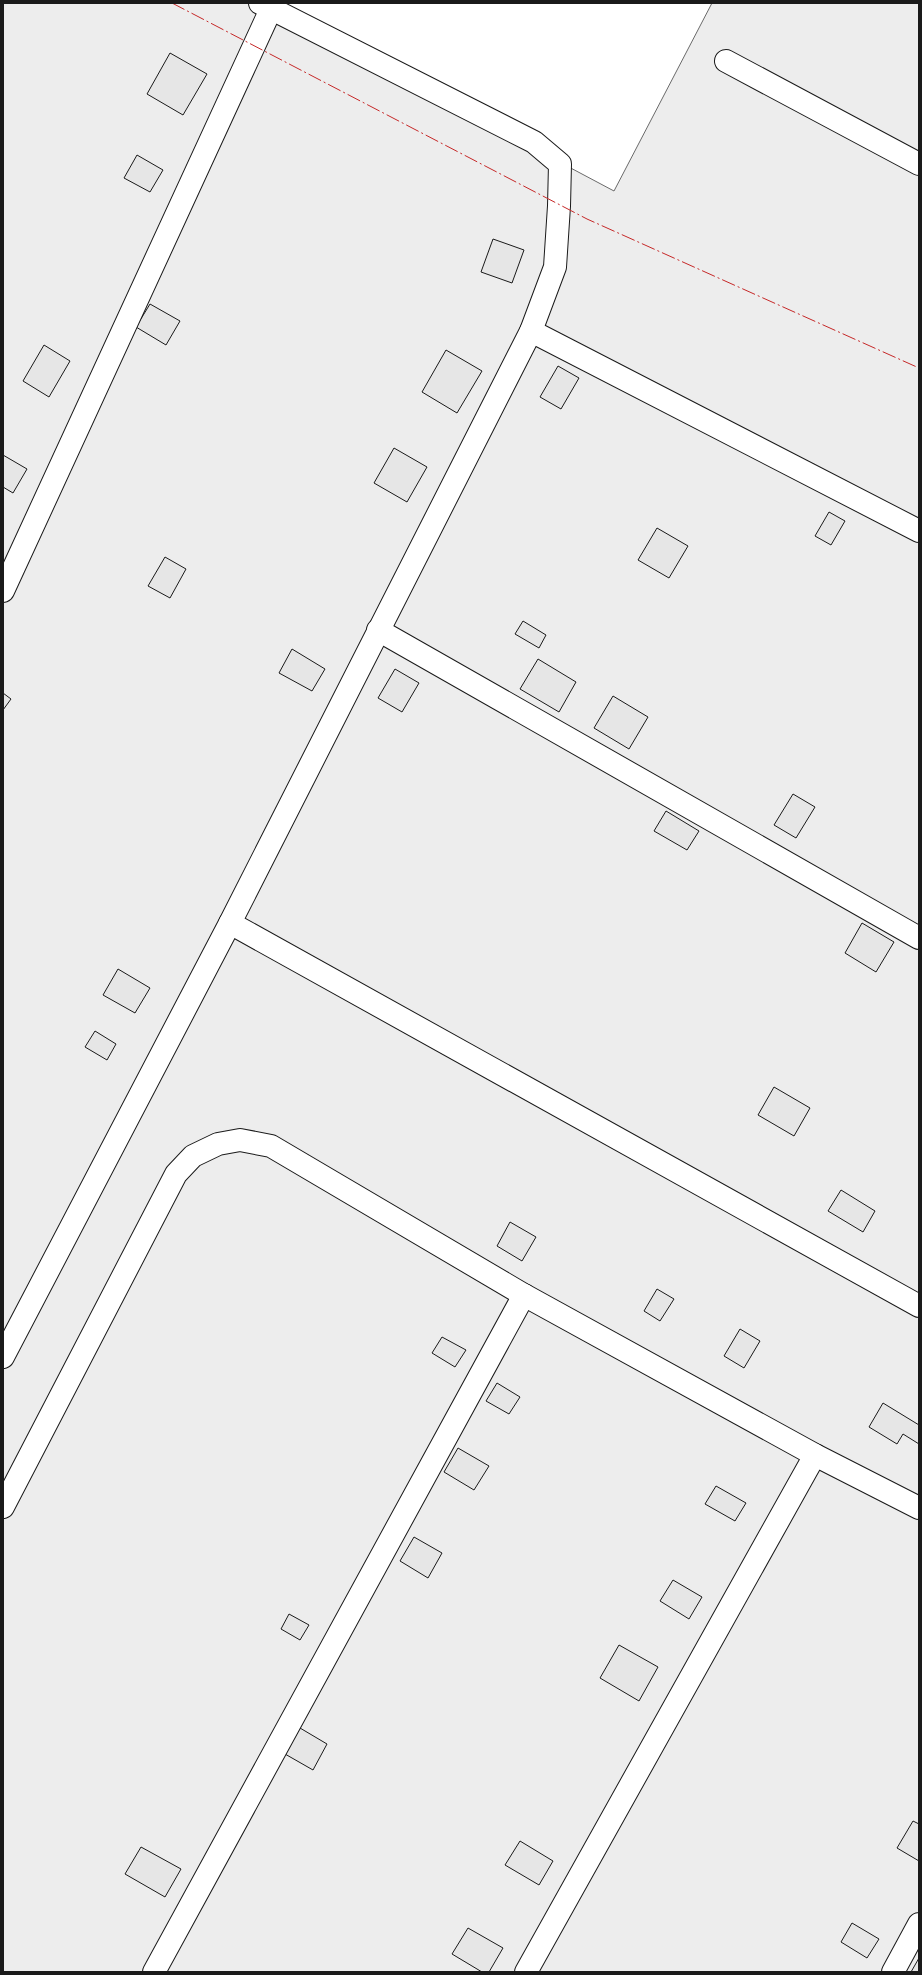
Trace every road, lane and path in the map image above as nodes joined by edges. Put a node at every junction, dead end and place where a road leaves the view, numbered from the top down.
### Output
1 (265, 6) edge
2 (726, 61) dead end
3 (919, 164) edge
4 (531, 331) junction
5 (919, 531) edge
6 (3, 591) edge
7 (378, 630) junction
8 (230, 923) junction
9 (919, 938) edge
10 (524, 1295) junction
11 (919, 1306) edge
12 (3, 1357) edge
13 (815, 1455) junction
14 (916, 1500) edge
15 (3, 1507) edge
16 (919, 1924) edge
17 (154, 1972) edge
18 (526, 1972) edge
19 (893, 1972) edge

1 - 4 street
1 - 6 street
2 - 3 street
4 - 5 street
4 - 7 street
7 - 8 street
7 - 9 street
8 - 11 street
8 - 12 street
10 - 13 street
10 - 15 street
10 - 17 street
13 - 14 street
13 - 18 street
16 - 19 street

